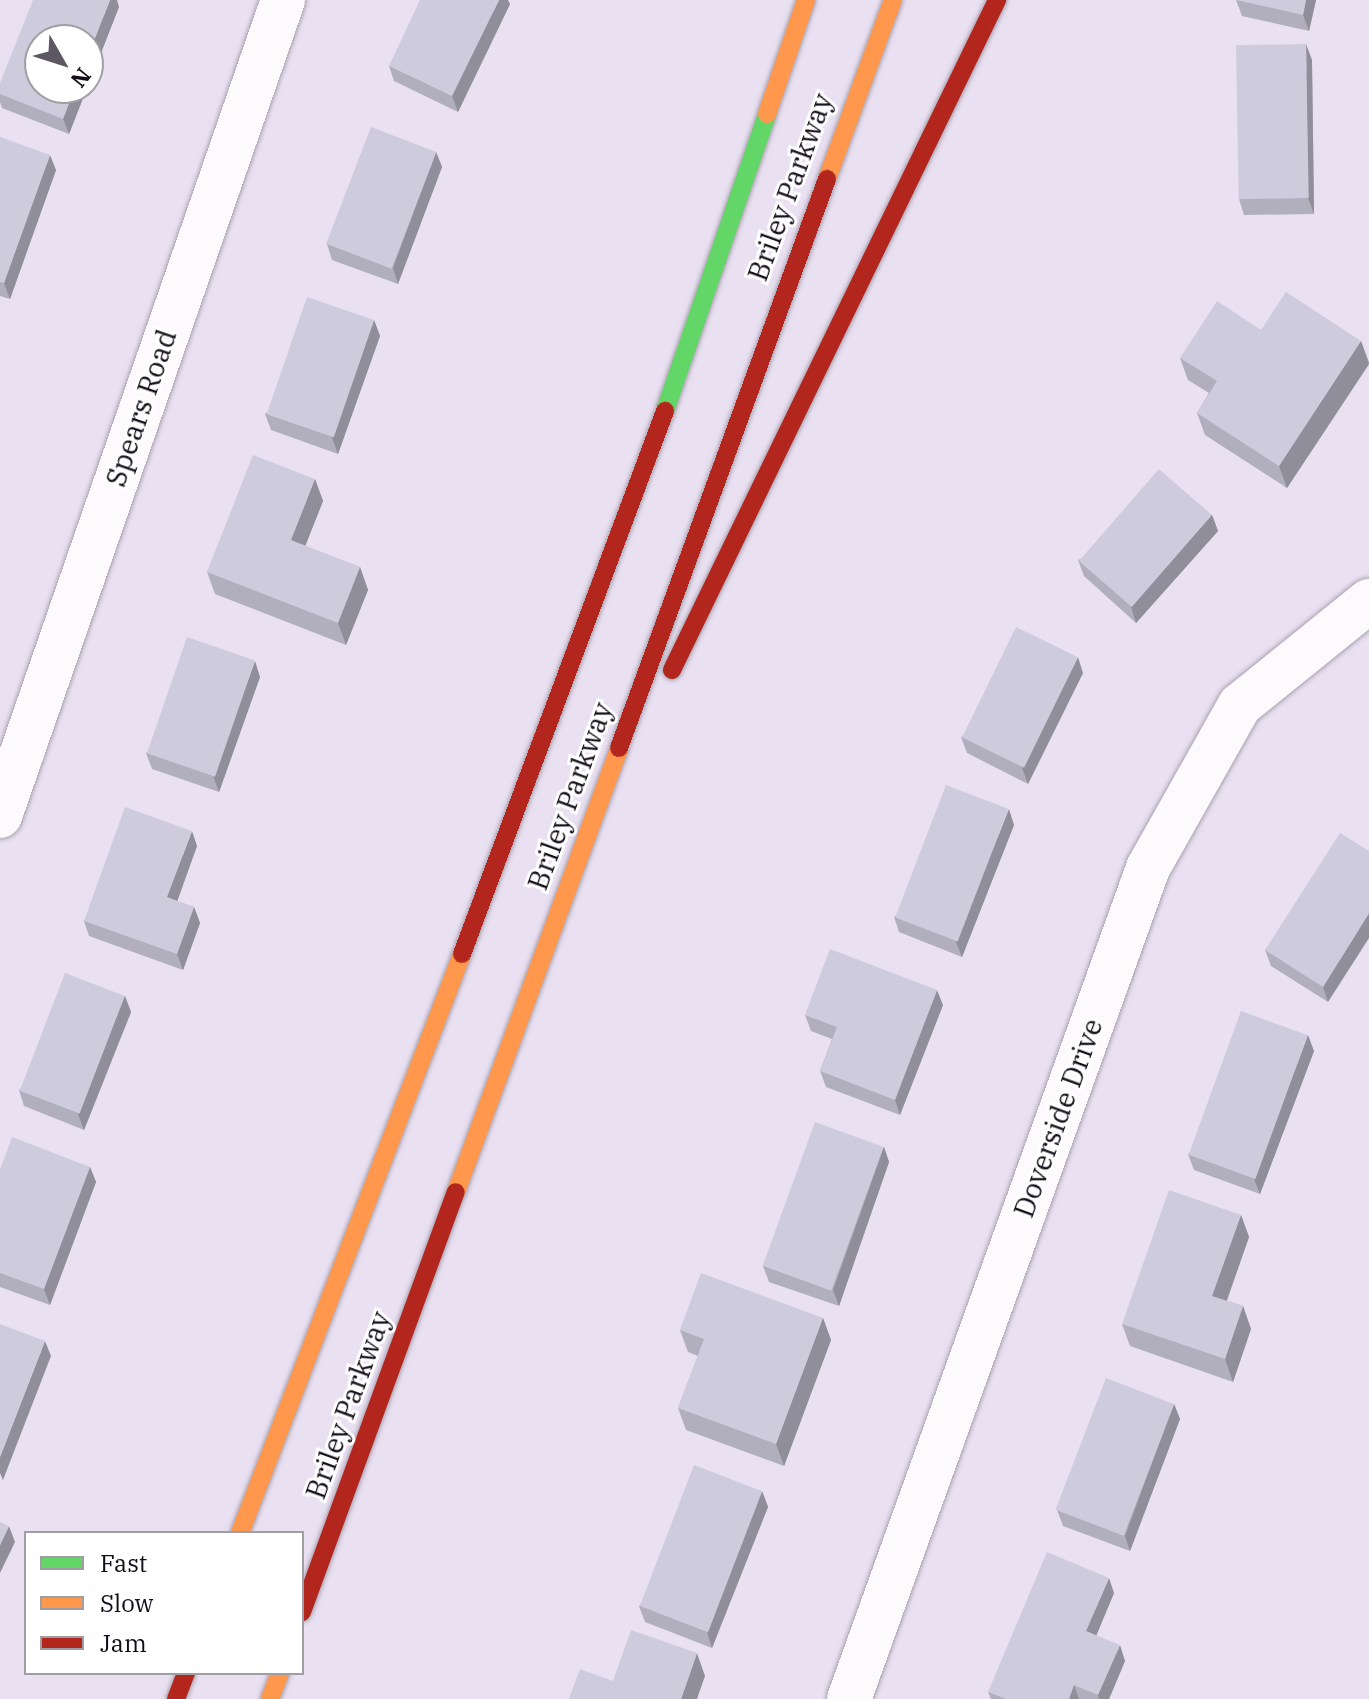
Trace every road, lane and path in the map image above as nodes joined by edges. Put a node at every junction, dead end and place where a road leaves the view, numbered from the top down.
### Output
1 (283, 0) edge
2 (806, 0) edge
3 (893, 0) edge
4 (997, 0) edge
5 (1369, 601) edge
6 (0, 816) edge
7 (563, 895) junction
8 (241, 1531) edge
9 (304, 1607) edge
10 (185, 1675) edge
11 (279, 1675) edge
12 (176, 1699) edge
13 (270, 1699) edge
14 (849, 1699) edge

1 - 6 street, Spears Road
2 - 8 highway, Briley Parkway
3 - 7 highway, Briley Parkway
4 - 7 highway
5 - 14 street, Doverside Drive
7 - 9 highway, Briley Parkway
10 - 12 highway
11 - 13 highway

